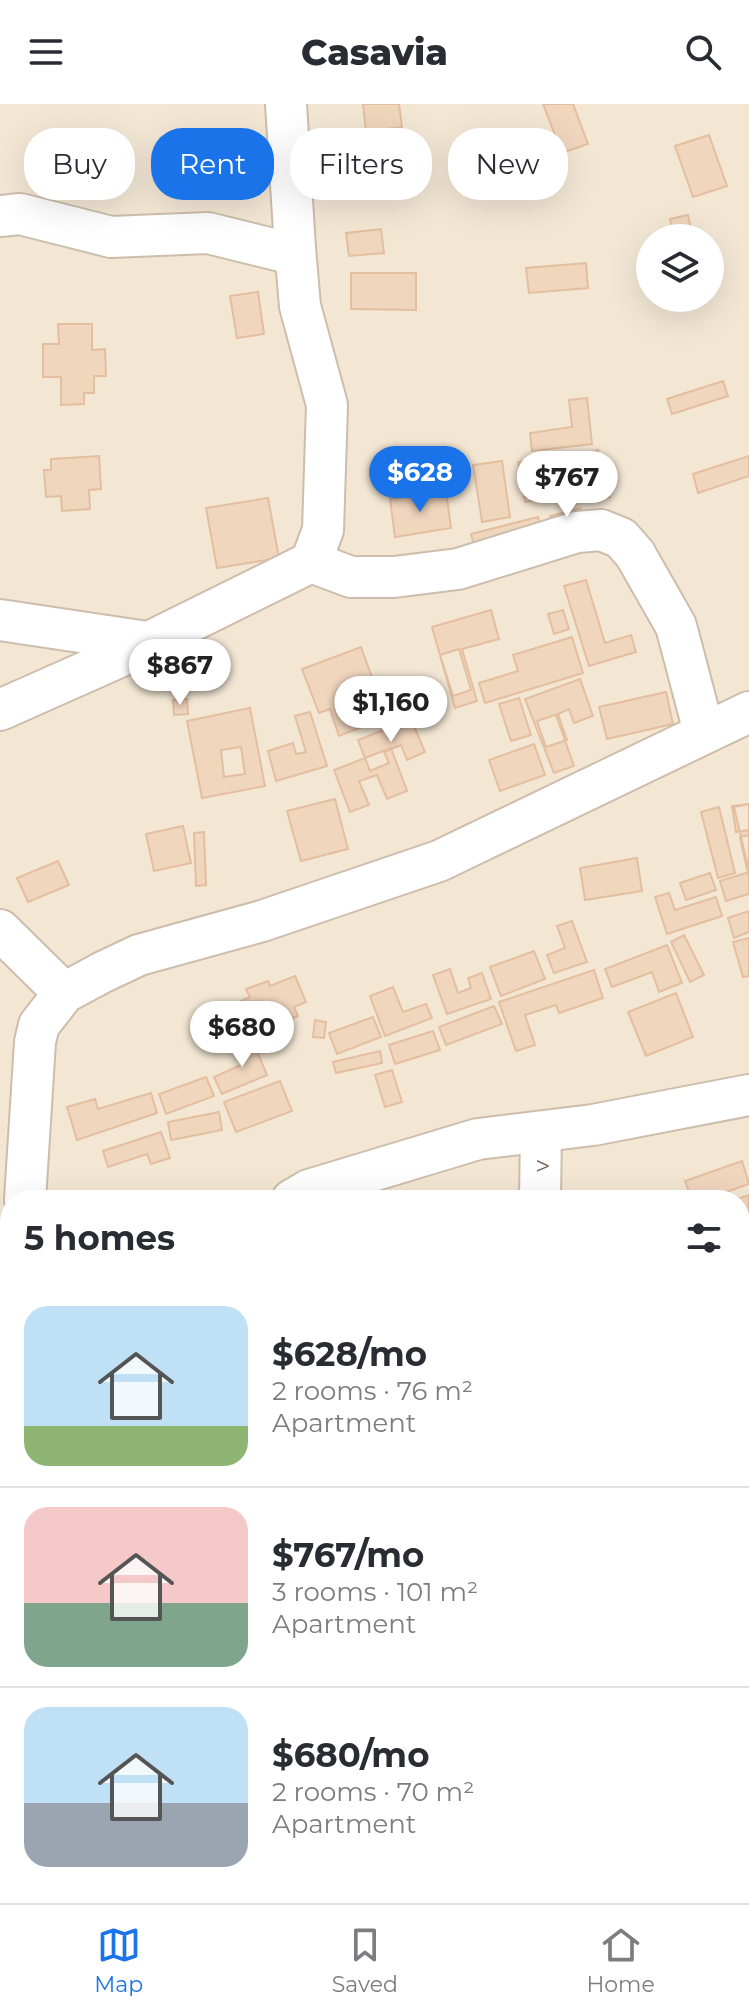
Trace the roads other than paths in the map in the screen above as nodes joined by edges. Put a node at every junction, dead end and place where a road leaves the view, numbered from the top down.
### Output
1 (286, 104) edge
2 (0, 216) edge
3 (295, 248) junction
4 (311, 562) junction
5 (0, 620) edge
6 (147, 642) junction
7 (0, 710) edge
8 (749, 712) edge
9 (704, 732) junction
10 (0, 930) edge
11 (64, 993) junction
12 (749, 1095) edge
13 (541, 1132) junction
14 (26, 1190) edge
15 (309, 1190) edge
16 (540, 1190) edge

1 - 3 street
2 - 3 street
3 - 4 street
4 - 6 street
4 - 9 street
5 - 6 street
6 - 7 street
8 - 9 street
9 - 11 street
10 - 11 street
11 - 14 street
12 - 13 street
13 - 15 street
13 - 16 street, v

